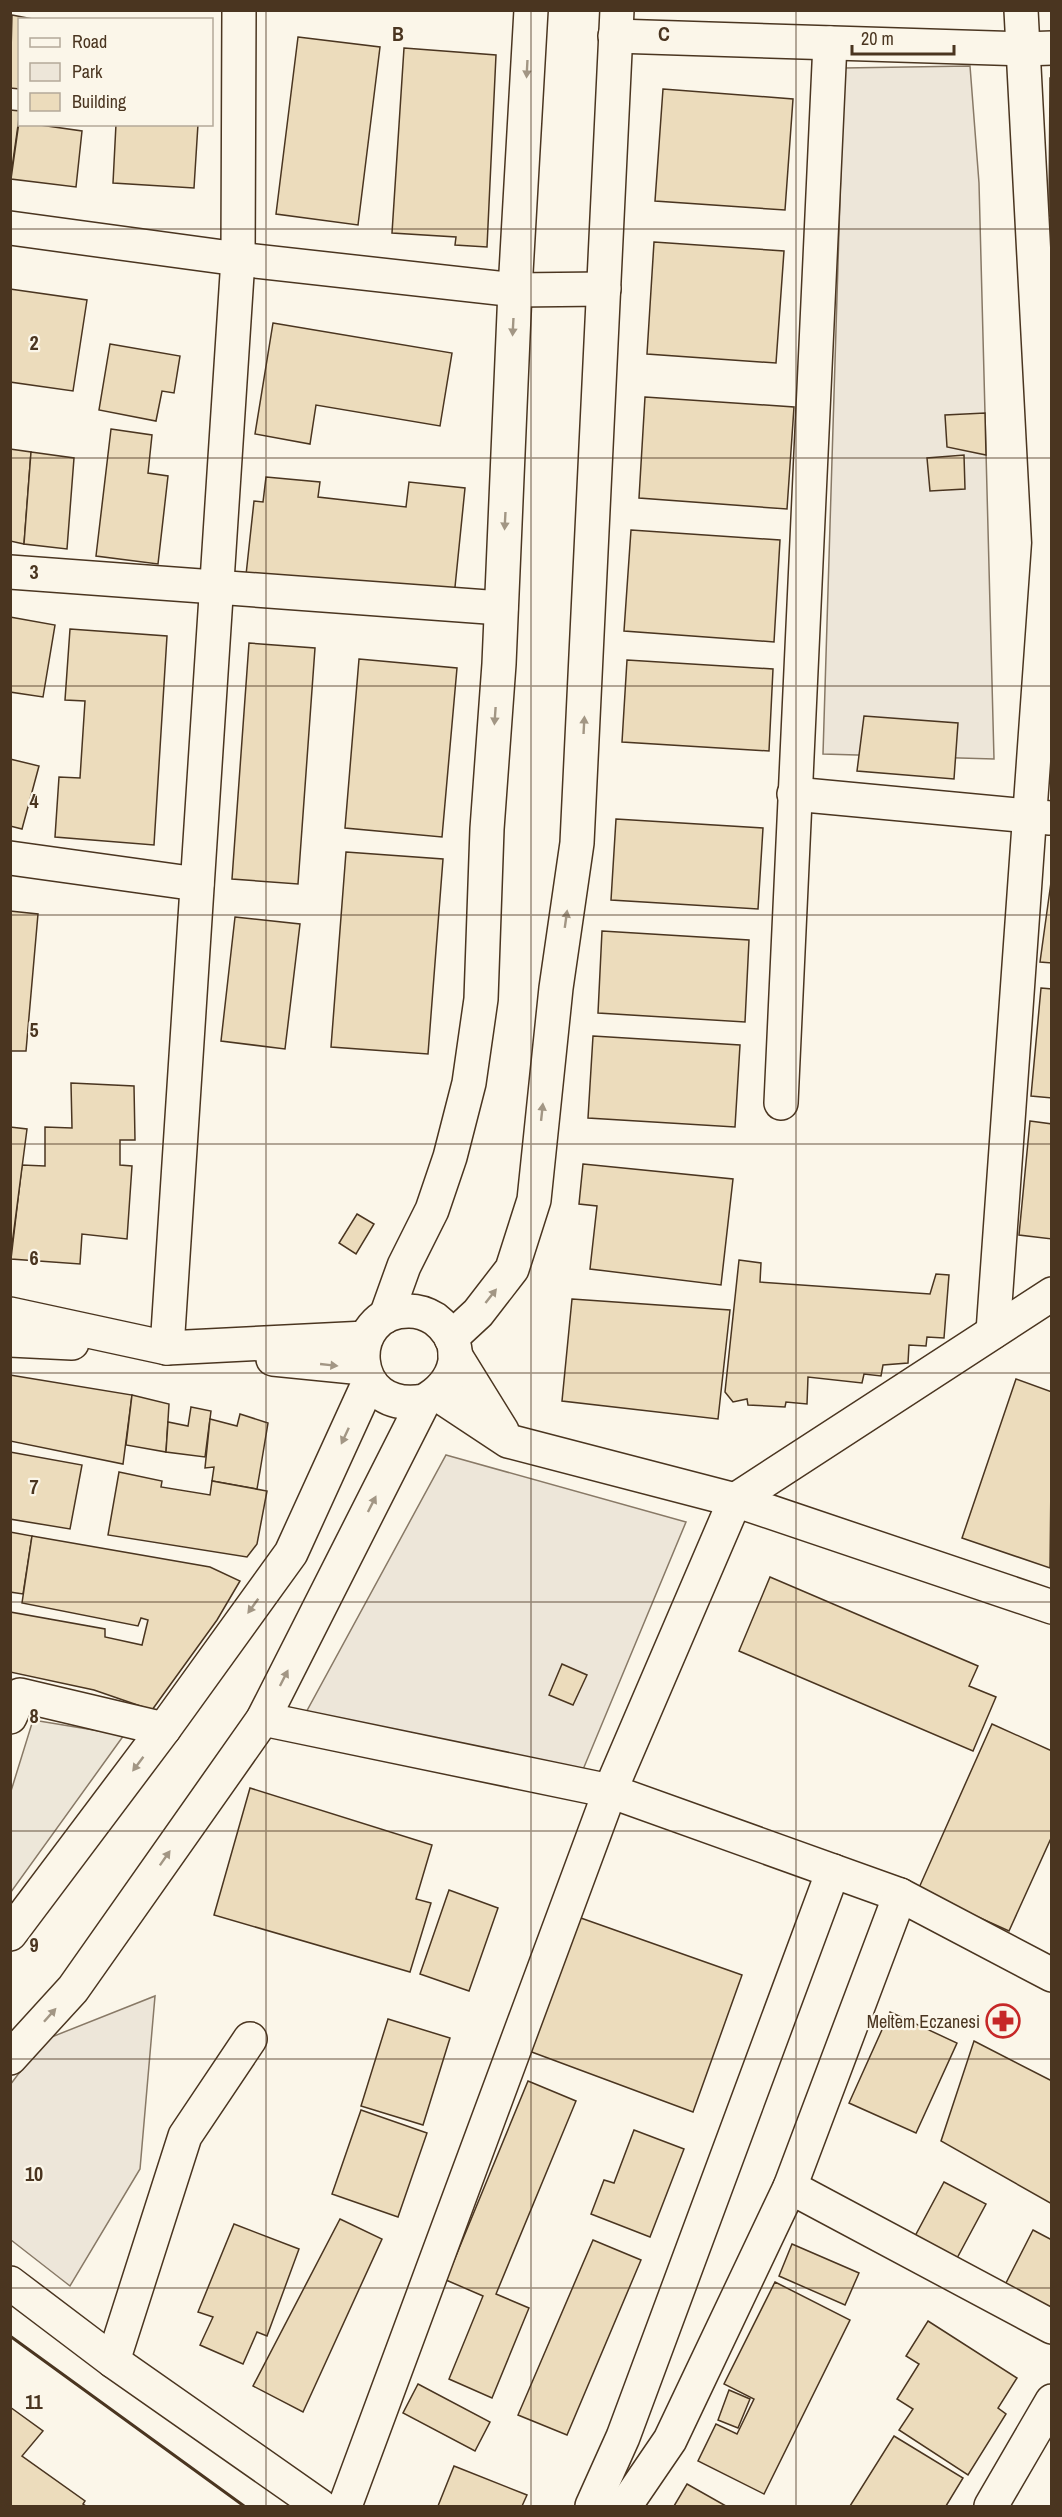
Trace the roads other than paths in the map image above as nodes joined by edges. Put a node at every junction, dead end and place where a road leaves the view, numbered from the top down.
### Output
1 (239, 10) edge
2 (531, 10) edge
3 (1021, 10) edge
4 (616, 23) edge
5 (830, 43) junction
6 (1037, 49) edge
7 (10, 228) edge
8 (238, 259) junction
9 (604, 289) junction
10 (515, 290) junction
11 (1044, 300) edge
12 (1050, 542) edge
13 (10, 572) edge
14 (216, 589) junction
15 (501, 608) junction
16 (794, 794) junction
17 (1041, 818) edge
18 (10, 858) edge
19 (197, 884) junction
20 (781, 1103) dead end
21 (1052, 1294) edge
22 (10, 1314) edge
23 (993, 1332) junction
24 (10, 1340) edge
25 (453, 1347) junction
26 (167, 1348) junction
27 (371, 1351) junction
28 (430, 1397) junction
29 (508, 1441) junction
30 (735, 1500) junction
31 (1052, 1607) edge
32 (14, 1702) edge
33 (263, 1719) junction
34 (164, 1729) junction
35 (610, 1791) junction
36 (833, 1871) junction
37 (900, 1895) junction
38 (10, 1934) edge
39 (1052, 1975) edge
40 (250, 2039) dead end
41 (10, 2058) edge
42 (790, 2187) junction
43 (10, 2283) edge
44 (1052, 2327) edge
45 (113, 2361) junction
46 (1052, 2401) edge
47 (320, 2506) edge
48 (345, 2506) edge
49 (592, 2506) edge
50 (625, 2506) edge
51 (991, 2506) edge

1 - 8 street
2 -> 10 street
3 - 6 street
4 - 5 street
4 - 9 street
5 - 6 street
5 - 16 street
6 - 11 street
7 - 8 street
8 - 10 street
8 - 14 street
9 - 10 street
25 -> 9 street
10 -> 15 street
11 - 12 street
12 - 17 street
13 - 14 street
14 - 15 street
14 - 19 street
15 -> 27 street
16 - 17 street
16 - 20 street
17 - 23 street
18 - 19 street
19 - 26 street
21 - 23 street
22 - 26 street
23 - 30 street
24 - 26 street
25 - 27 street
25 - 28 street
25 - 29 street
26 - 27 street
27 - 28 street
27 -> 34 street
28 - 29 street
33 -> 28 street
29 - 30 street
30 - 31 street
30 - 35 street
32 - 34 street
33 - 35 street
41 -> 33 street
34 -> 38 street
35 - 36 street
35 - 48 street
36 - 37 street
36 - 49 street
37 - 39 street
37 - 42 street
40 - 45 street
42 - 44 street
42 - 50 street
43 - 45 street
45 - 47 street
46 - 51 street

